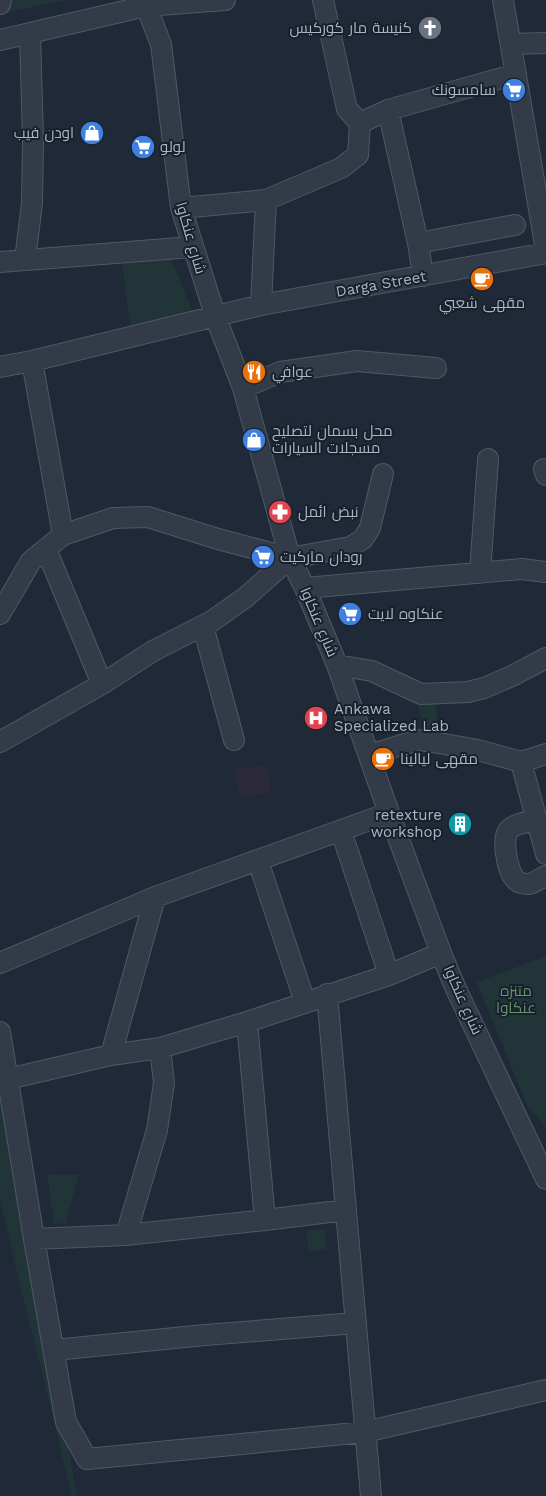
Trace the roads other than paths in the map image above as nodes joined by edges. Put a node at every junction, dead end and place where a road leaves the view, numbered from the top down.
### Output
1 (1, 0) edge
2 (225, 0) edge
3 (323, 0) edge
4 (503, 0) edge
5 (166, 2) edge
6 (145, 3) edge
7 (0, 4) edge
8 (30, 33) junction
9 (0, 40) edge
10 (546, 43) edge
11 (161, 44) junction
12 (511, 44) junction
13 (516, 74) junction
14 (388, 110) junction
15 (360, 123) junction
16 (266, 200) junction
17 (181, 208) junction
18 (515, 225) dead end
19 (418, 243) junction
20 (192, 247) junction
21 (546, 252) edge
22 (25, 260) junction
23 (0, 262) edge
24 (423, 276) junction
25 (261, 305) junction
26 (216, 318) junction
27 (32, 361) junction
28 (0, 367) edge
29 (436, 368) dead end
30 (243, 388) junction
31 (488, 459) dead end
32 (383, 474) dead end
33 (63, 535) junction
34 (46, 549) junction
35 (290, 558) junction
36 (546, 572) edge
37 (480, 573) junction
38 (305, 588) junction
39 (0, 614) edge
40 (204, 626) junction
41 (546, 658) edge
42 (337, 666) junction
43 (102, 684) junction
44 (234, 740) dead end
45 (0, 742) edge
46 (546, 754) edge
47 (368, 755) junction
48 (522, 762) junction
49 (389, 813) junction
50 (537, 820) junction
51 (341, 831) junction
52 (546, 854) edge
53 (258, 861) junction
54 (546, 876) edge
55 (155, 897) junction
56 (441, 953) junction
57 (0, 963) edge
58 (389, 975) junction
59 (328, 994) junction
60 (305, 1002) junction
61 (247, 1022) junction
62 (0, 1032) edge
63 (160, 1048) junction
64 (111, 1055) junction
65 (8, 1079) junction
66 (545, 1176) edge
67 (346, 1210) junction
68 (265, 1220) junction
69 (126, 1235) junction
70 (34, 1239) junction
71 (356, 1323) junction
72 (54, 1350) junction
73 (546, 1390) edge
74 (365, 1432) junction
75 (371, 1496) edge

1 - 7 street
2 - 5 street
3 - 15 street
4 - 12 street
5 - 6 street
5 - 11 street, شارع عنكاوا
6 - 8 street
6 - 11 street, شارع عنكاوا
8 - 9 street
8 - 22 street
10 - 12 street
11 - 17 street, شارع عنكاوا
12 - 13 street
13 - 14 street
13 - 21 street
14 - 15 street
14 - 19 street
15 - 16 street
16 - 17 street
16 - 25 street
17 - 20 street, شارع عنكاوا
18 - 19 street
19 - 24 street
20 - 22 street
20 - 26 street, شارع عنكاوا
21 - 24 street, Darga Street
22 - 23 street
24 - 25 street, Darga Street
25 - 26 street, Darga Street
26 - 27 street, Darga Street
26 - 30 street, شارع عنكاوا
27 - 28 street, Darga Street
27 - 33 street
29 - 30 street
30 - 35 street, شارع عنكاوا
31 - 37 street
32 - 35 street
33 - 34 street
33 - 35 street
34 - 39 street
34 - 43 street
35 - 38 street, شارع عنكاوا
35 - 40 street
36 - 37 street
37 - 38 street
38 - 42 street, شارع عنكاوا
40 - 43 street
40 - 44 street
41 - 42 street
42 - 47 street, شارع عنكاوا
43 - 45 street
46 - 48 street
47 - 48 street
47 - 49 street, شارع عنكاوا
48 - 50 street
49 - 51 street
49 - 56 street, شارع عنكاوا
50 - 52 street
50 - 54 street
51 - 53 street
51 - 58 street
53 - 55 street
53 - 60 street
55 - 57 street
55 - 64 street
56 - 58 street
56 - 66 street, شارع عنكاوا
58 - 59 street
59 - 60 street
59 - 67 street
60 - 61 street
61 - 63 street
61 - 68 street
62 - 65 street
63 - 64 street
63 - 69 street
64 - 65 street
65 - 70 street
67 - 68 street
67 - 71 street
68 - 69 street
69 - 70 street
70 - 72 street
71 - 72 street
71 - 74 street
72 - 74 street
73 - 74 street
74 - 75 street

